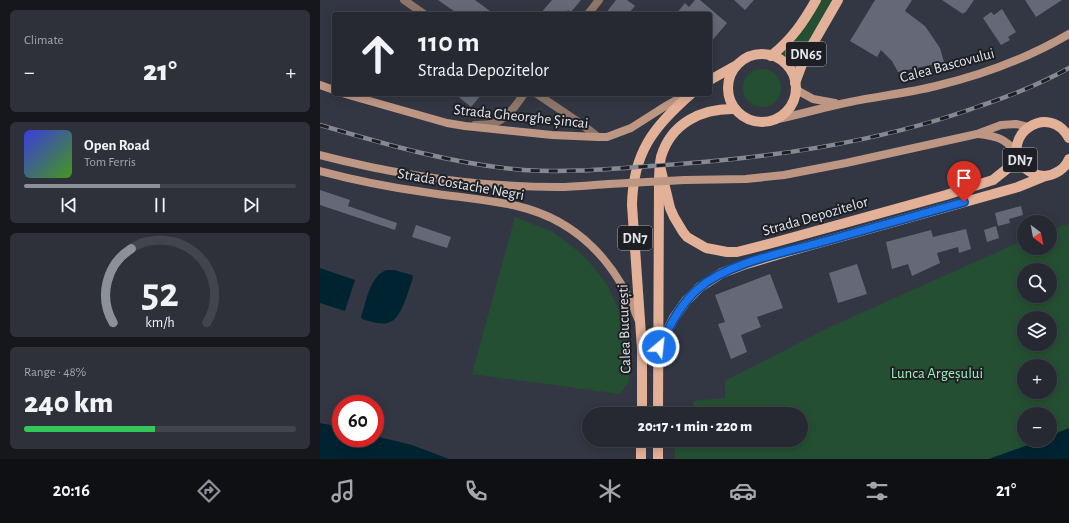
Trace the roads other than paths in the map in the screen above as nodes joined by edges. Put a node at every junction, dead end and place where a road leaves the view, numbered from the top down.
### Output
1 (404, 0) edge
2 (599, 0) edge
3 (816, 0) edge
4 (838, 0) edge
5 (421, 12) edge
6 (590, 12) edge
7 (1069, 34) edge
8 (771, 56) junction
9 (737, 65) junction
10 (712, 79) edge
11 (320, 85) edge
12 (795, 86) junction
13 (332, 89) edge
14 (352, 96) edge
15 (522, 96) edge
16 (540, 96) edge
17 (684, 96) edge
18 (689, 96) edge
19 (850, 102) junction
20 (735, 109) junction
21 (773, 120) junction
22 (465, 126) junction
23 (1065, 126) edge
24 (1028, 127) junction
25 (977, 134) junction
26 (598, 137) junction
27 (1069, 138) edge
28 (1017, 153) junction
29 (320, 155) edge
30 (1069, 160) edge
31 (1021, 163) junction
32 (660, 166) junction
33 (320, 170) edge
34 (1045, 176) junction
35 (640, 325) junction
36 (659, 347) junction
37 (642, 407) edge
38 (658, 407) edge
39 (641, 447) edge
40 (658, 447) edge
41 (641, 459) edge
42 (658, 459) edge

1 - 5 street
2 - 6 street
3 - 8 main road, DN65
4 - 12 main road, DN65
7 - 19 main road, Calea Bascovului
8 - 9 main road
8 - 12 main road
9 - 10 main road
9 - 20 main road
11 - 13 main road
12 - 19 main road, Calea Bascovului
12 - 21 main road
14 - 22 main road, Strada Gheorghe Șincai
15 - 22 street
16 - 26 street
17 - 26 main road, Strada Gheorghe Șincai
18 - 35 main road, Calea București / DN7
19 - 21 main road, Calea Bascovului
20 - 21 main road
20 - 32 main road, DN7
22 - 26 main road, Strada Gheorghe Șincai
23 - 24 main road, DN7
23 - 27 main road, DN7
24 - 25 main road
24 - 28 main road, DN7
25 - 28 main road
25 - 29 main road, Strada Costache Negri, bridge
28 - 31 main road, DN7
30 - 34 main road, DN7
31 - 32 main road, Strada Depozitelor / DN7
31 - 34 main road, DN7
32 - 36 main road, DN7
33 - 35 main road, Strada Costache Negri
34 - 36 main road, Strada Depozitelor / DN7
35 - 37 main road, Calea București / DN7
36 - 38 main road, DN7
39 - 41 main road
40 - 42 main road

